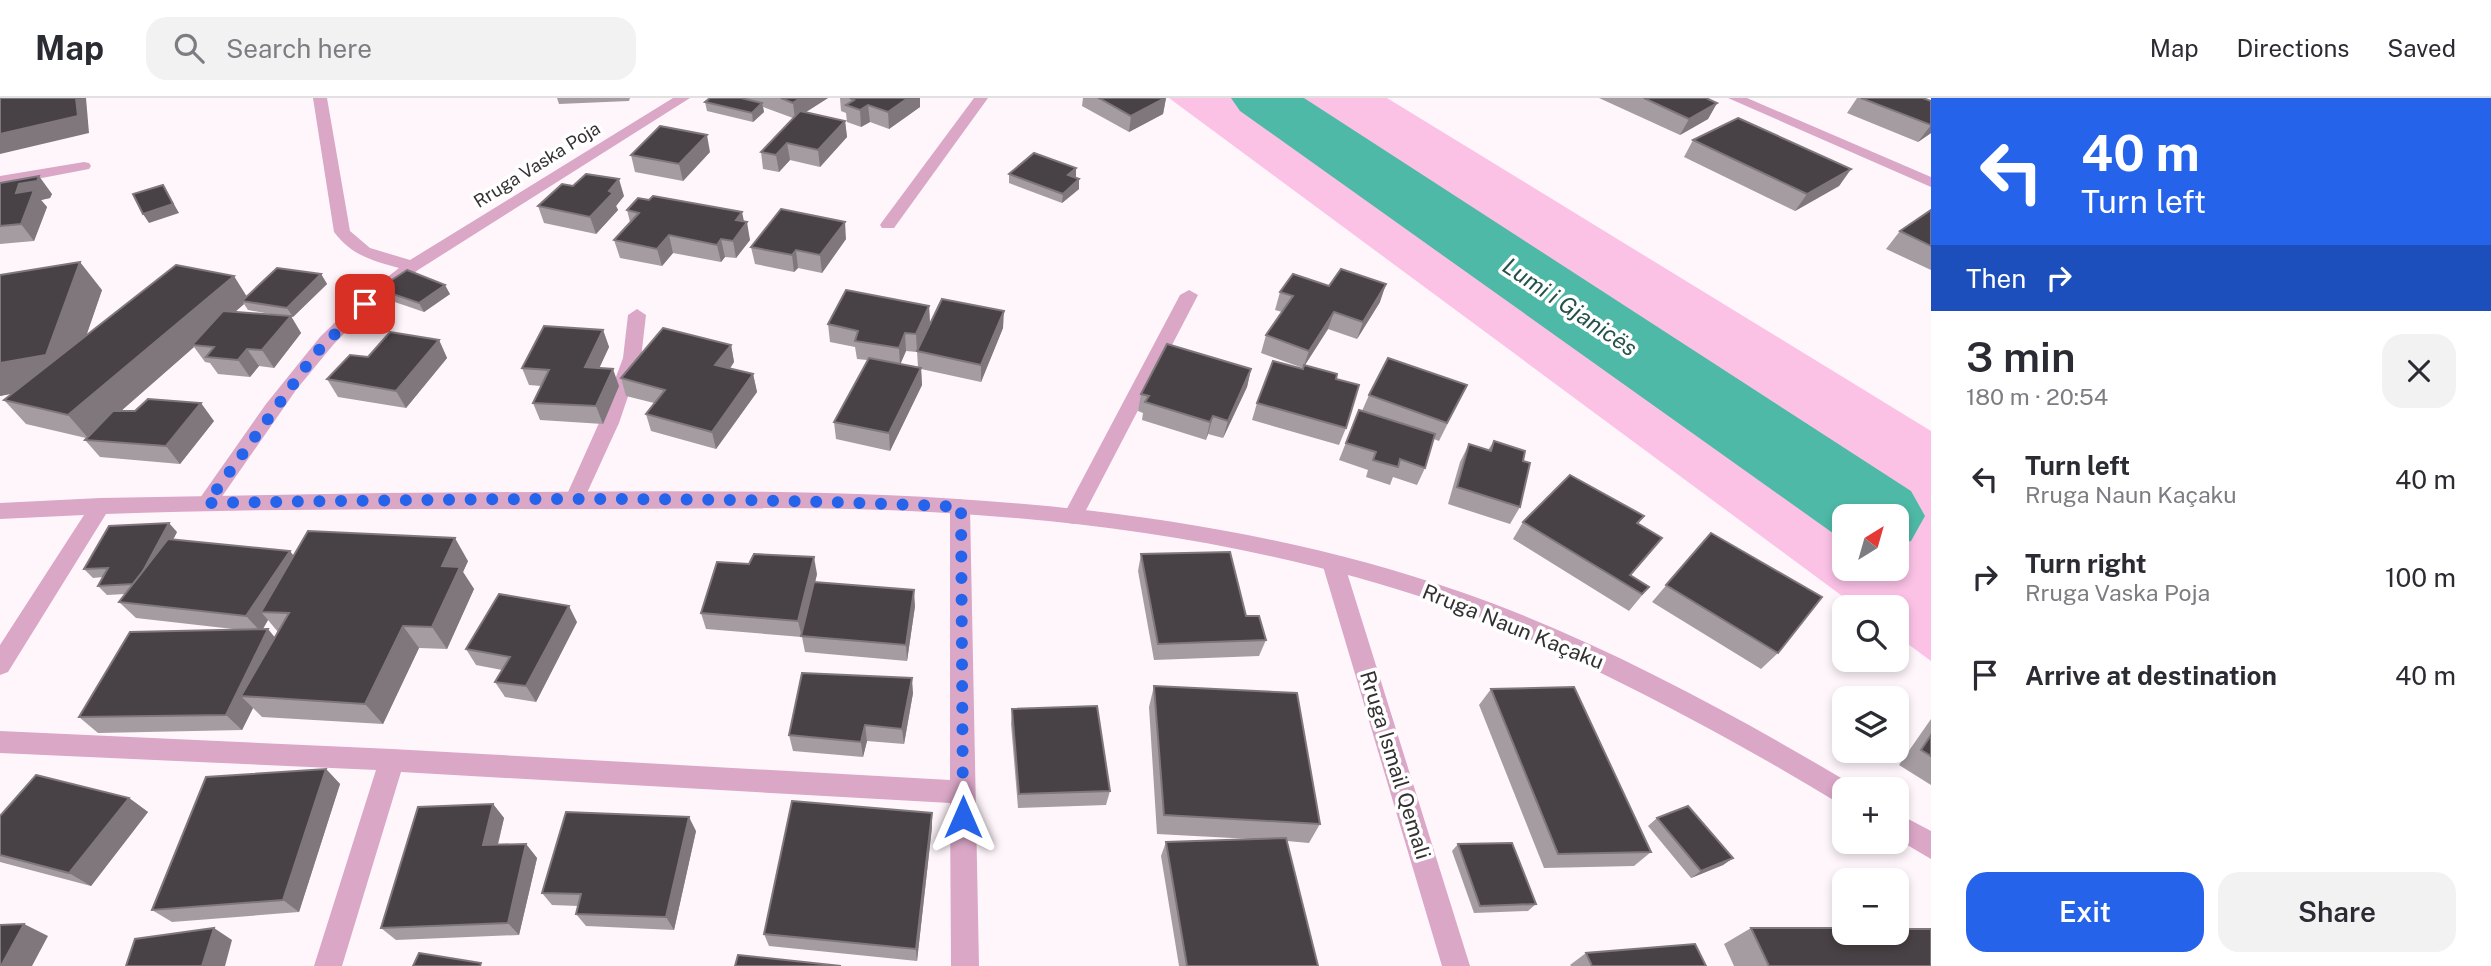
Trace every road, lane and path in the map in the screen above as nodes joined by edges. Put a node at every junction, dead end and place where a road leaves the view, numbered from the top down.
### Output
1 (320, 98) edge
2 (683, 98) edge
3 (981, 98) edge
4 (1735, 98) edge
5 (84, 166) dead end
6 (0, 181) edge
7 (1931, 182) edge
8 (888, 225) dead end
9 (412, 266) junction
10 (1189, 295) dead end
11 (637, 315) dead end
12 (574, 501) junction
13 (207, 503) junction
14 (100, 506) junction
15 (961, 507) junction
16 (0, 511) edge
17 (1073, 516) junction
18 (1333, 563) junction
19 (0, 665) edge
20 (0, 742) edge
21 (392, 760) junction
22 (1832, 786) edge
23 (963, 792) junction
24 (1909, 832) edge
25 (1931, 846) edge
26 (328, 966) edge
27 (965, 966) edge
28 (1456, 966) edge

1 - 9 street
2 - 9 street, Rruga Vaska Poja
3 - 8 street
4 - 7 street
5 - 6 street
9 - 13 street, Rruga Vaska Poja
10 - 17 street
11 - 12 street
12 - 13 street, Rruga Naun Kaçaku
12 - 15 street, Rruga Naun Kaçaku
13 - 14 street, Rruga Naun Kaçaku
14 - 16 street, Rruga Naun Kaçaku
14 - 19 street
15 - 17 street, Rruga Naun Kaçaku
15 - 23 street
17 - 18 street, Rruga Naun Kaçaku
18 - 22 street, Rruga Naun Kaçaku
18 - 28 street, Rruga Ismail Qemali
20 - 21 street
21 - 23 street
21 - 26 street
23 - 27 street
24 - 25 street

